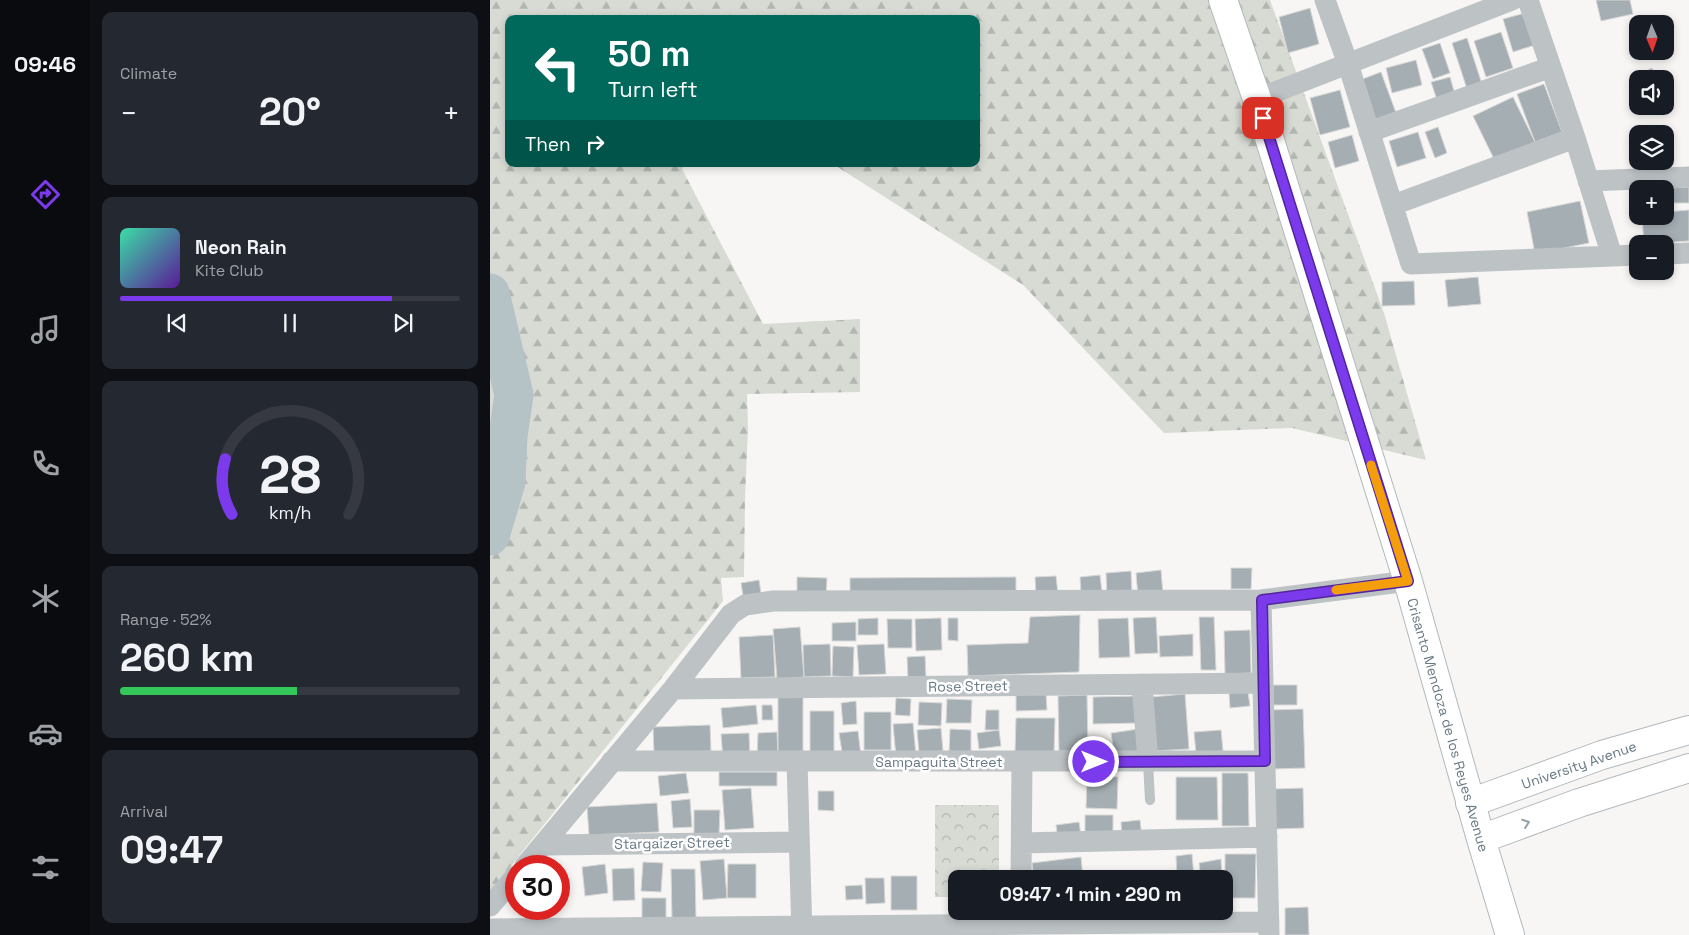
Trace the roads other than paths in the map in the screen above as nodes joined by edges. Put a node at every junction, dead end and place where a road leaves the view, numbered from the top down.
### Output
1 (1223, 0) edge
2 (1325, 0) edge
3 (1512, 0) edge
4 (1528, 0) edge
5 (1348, 64) junction
6 (1551, 67) junction
7 (1257, 99) junction
8 (1369, 132) junction
9 (1574, 138) junction
10 (1689, 177) edge
11 (1588, 181) junction
12 (1393, 204) junction
13 (1689, 253) edge
14 (1674, 254) edge
15 (1629, 255) edge
16 (1612, 256) junction
17 (1408, 581) junction
18 (1262, 600) junction
19 (1263, 683) junction
20 (1142, 684) junction
21 (673, 689) junction
22 (1689, 730) edge
23 (612, 761) junction
24 (1265, 761) junction
25 (797, 762) junction
26 (1022, 762) junction
27 (1148, 762) junction
28 (1689, 768) edge
29 (1150, 800) dead end
30 (1470, 803) junction
31 (1267, 837) junction
32 (1480, 840) junction
33 (799, 842) junction
34 (1022, 843) junction
35 (544, 845) junction
36 (535, 855) edge
37 (1021, 870) edge
38 (505, 889) edge
39 (490, 906) edge
40 (986, 920) edge
41 (1065, 920) edge
42 (490, 929) edge
43 (1269, 929) edge
44 (802, 931) edge
45 (1510, 935) edge

1 - 7 main road, Crisanto Mendoza de los Reyes Avenue
2 - 5 street
3 - 5 street
4 - 6 street
5 - 7 street
5 - 8 street
6 - 8 street
6 - 9 street
7 - 17 main road, Crisanto Mendoza de los Reyes Avenue
8 - 12 street
9 - 11 street
9 - 12 street
10 - 11 street
11 - 16 street
12 - 16 street
13 - 14 street
15 - 16 street
17 - 18 street
17 - 30 main road, Crisanto Mendoza de los Reyes Avenue
18 - 19 street
18 - 21 street
19 - 20 street, Rose Street
19 - 24 street
20 - 21 street, Rose Street
20 - 27 street
21 - 23 street
22 - 30 main road, University Avenue
23 - 25 street, Sampaguita Street
23 - 35 street
24 - 27 street, Sampaguita Street
24 - 31 street
25 - 26 street, Sampaguita Street
25 - 33 street
26 - 27 street, Sampaguita Street
26 - 34 street
27 - 29 lane
32 -> 28 main road
30 - 32 main road, Crisanto Mendoza de los Reyes Avenue
31 - 34 street
31 - 43 street
32 - 45 main road, Crisanto Mendoza de los Reyes Avenue
33 - 35 street, Stargaizer Street
33 - 44 street
34 - 37 street
35 - 36 street
38 - 39 street
40 - 44 street
41 - 43 street
42 - 44 street

